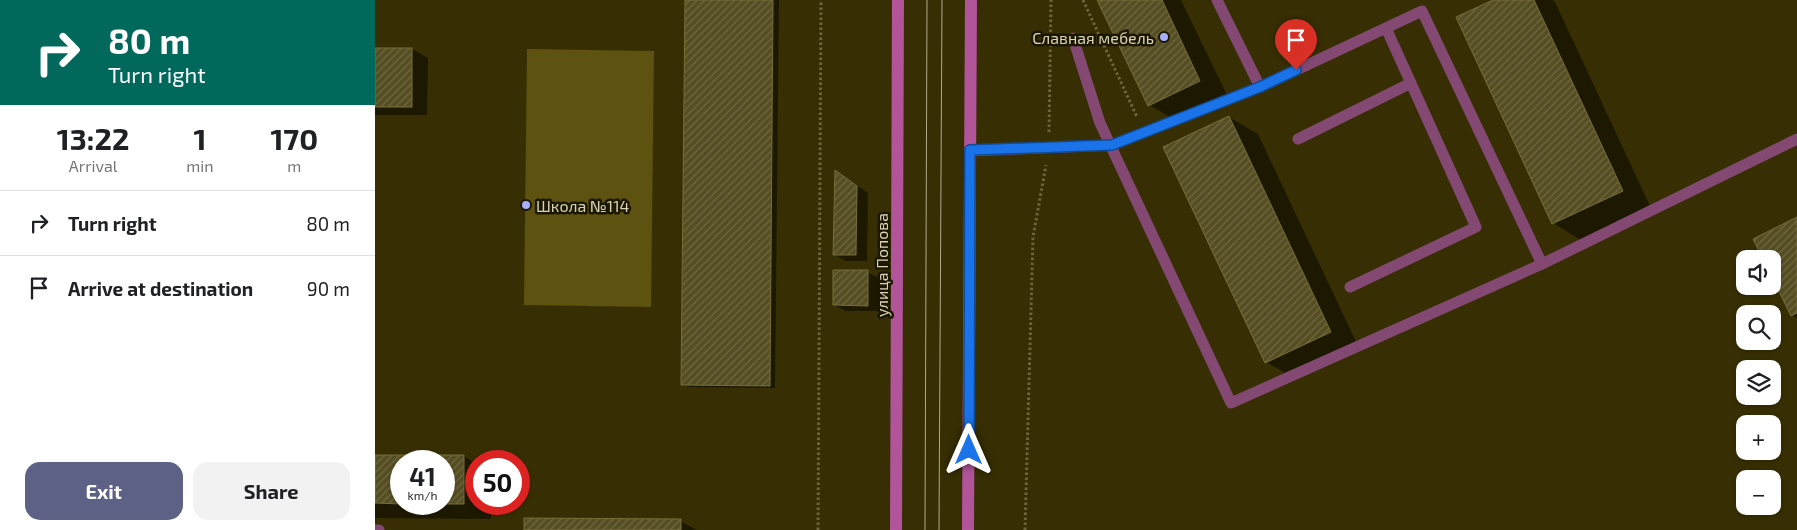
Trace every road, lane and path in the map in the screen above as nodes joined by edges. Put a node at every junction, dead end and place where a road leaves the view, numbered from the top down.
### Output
1 (821, 0) edge
2 (898, 0) edge
3 (971, 0) edge
4 (1051, 0) edge
5 (1083, 0) edge
6 (1217, 0) edge
7 (1386, 28) junction
8 (1073, 38) dead end
9 (1411, 83) junction
10 (1260, 87) junction
11 (1144, 132) junction
12 (1298, 139) dead end
13 (1797, 139) edge
14 (1112, 145) junction
15 (1049, 148) junction
16 (970, 150) junction
17 (1542, 264) junction
18 (1350, 286) dead end
19 (375, 530) edge
20 (379, 530) edge
21 (818, 530) edge
22 (896, 530) edge
23 (968, 530) edge
24 (1025, 530) edge

1 - 21 path
2 - 22 main road, улица Попова
3 - 16 main road
4 - 15 path
5 - 11 path
6 - 10 lane
7 - 9 lane
7 - 10 lane
7 - 17 lane
8 - 14 lane
9 - 12 lane
9 - 18 lane
10 - 11 lane
11 - 14 lane
13 - 17 lane
14 - 15 lane
14 - 17 lane
15 - 16 lane
15 - 24 path
16 - 23 main road
19 - 20 lane

